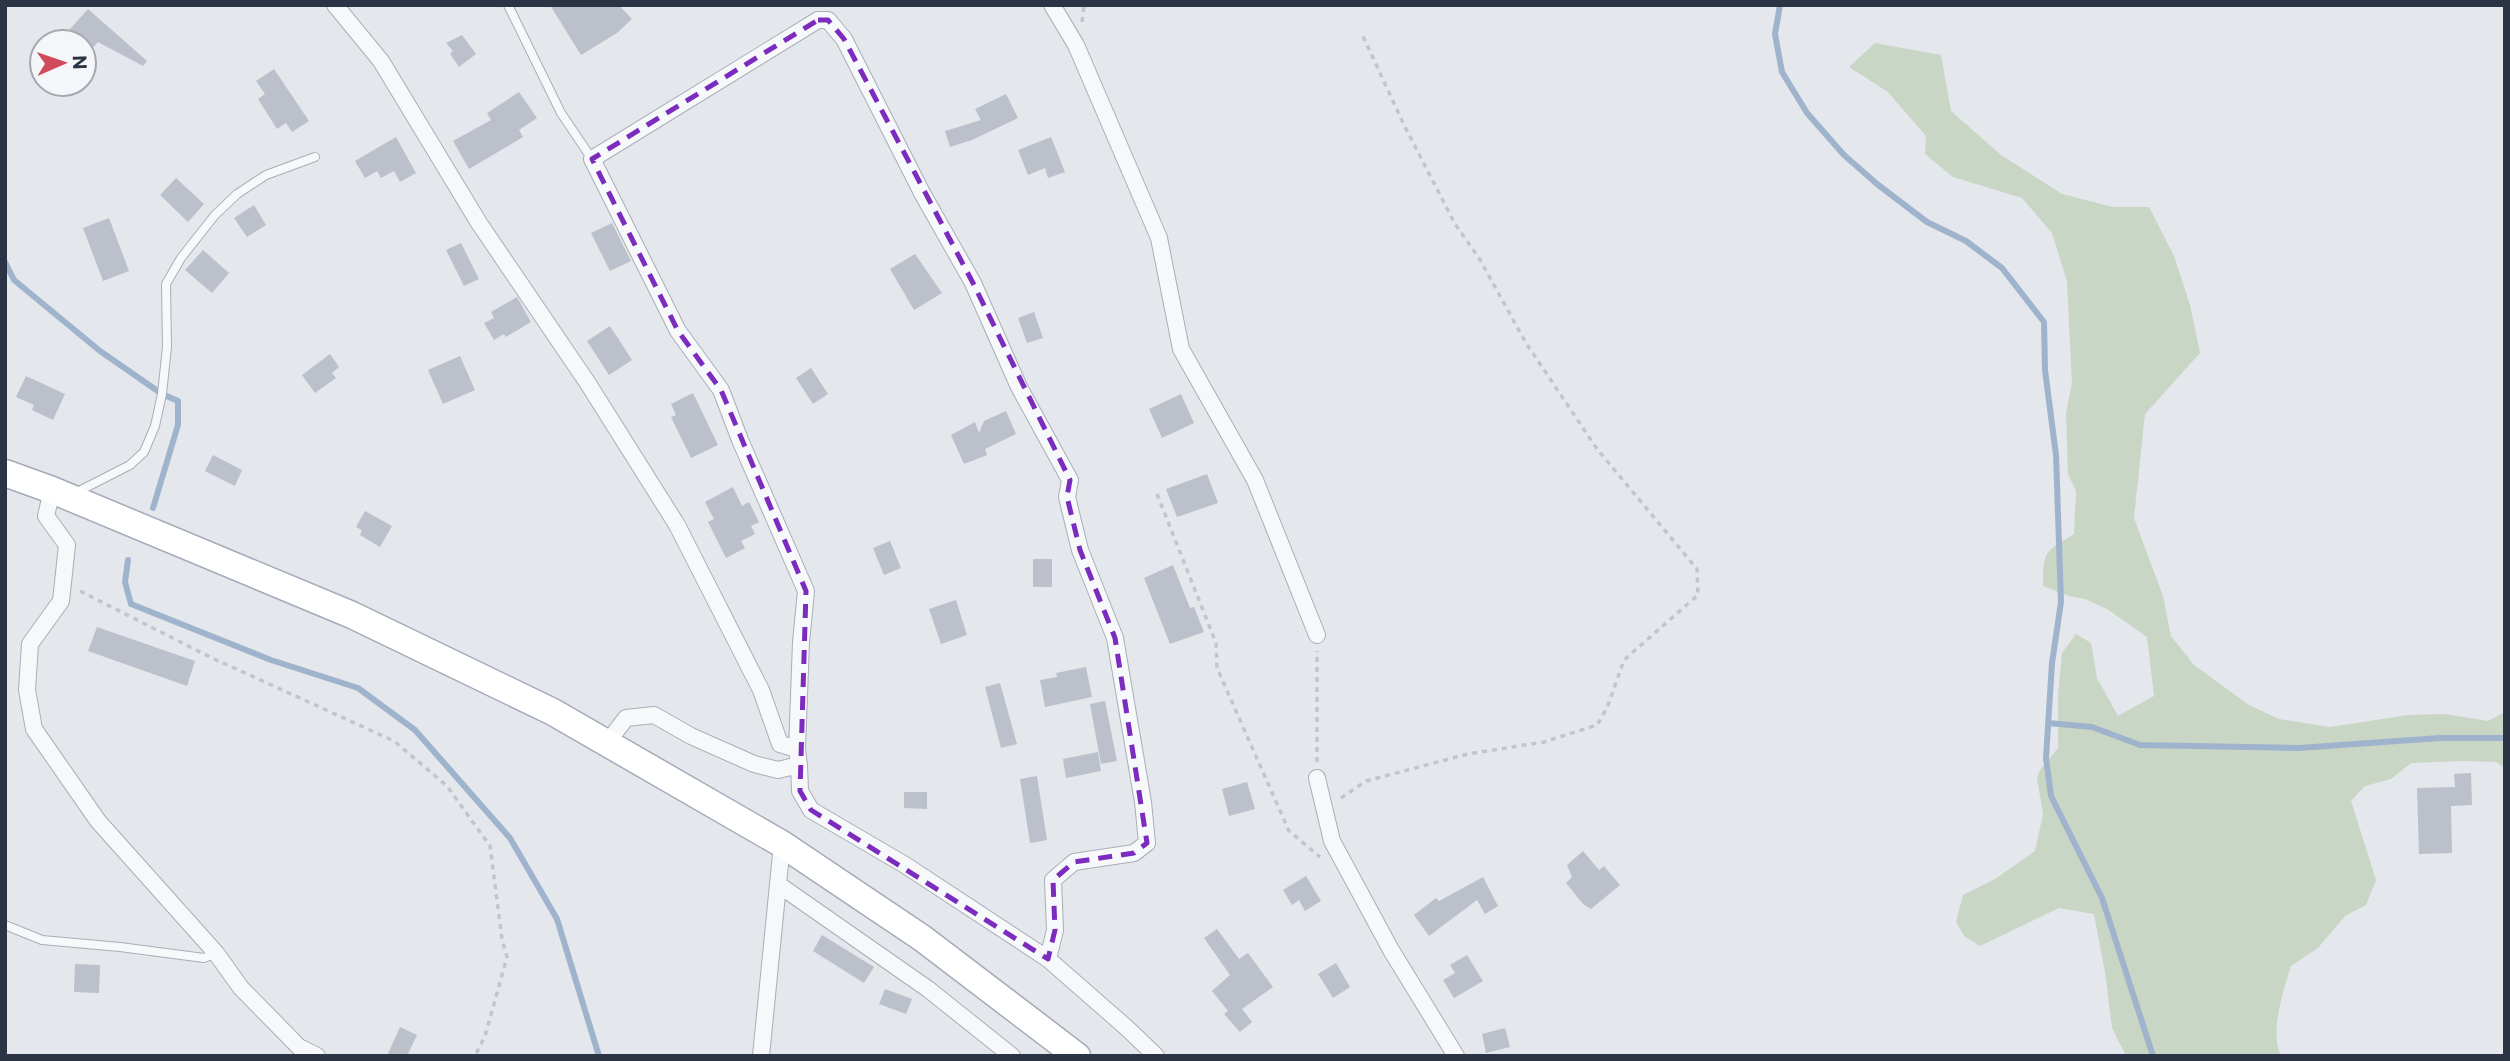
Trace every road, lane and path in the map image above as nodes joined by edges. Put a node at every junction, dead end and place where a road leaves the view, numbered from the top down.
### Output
1 (335, 5) edge
2 (508, 5) edge
3 (1052, 5) edge
4 (1362, 34) dead end
5 (316, 157) dead end
6 (592, 159) junction
7 (5, 473) edge
8 (1157, 494) dead end
9 (63, 495) junction
10 (63, 581) junction
11 (1317, 635) joint
12 (607, 743) junction
13 (798, 757) junction
14 (1317, 778) joint
15 (1324, 809) junction
16 (782, 844) junction
17 (1323, 860) dead end
18 (779, 885) junction
19 (5, 925) edge
20 (216, 953) junction
21 (1048, 959) junction
22 (317, 1056) edge
23 (475, 1056) edge
24 (761, 1056) edge
25 (1012, 1056) edge
26 (1077, 1056) edge
27 (1156, 1056) edge
28 (1456, 1056) edge

1 - 13 street
2 - 6 lane
3 - 11 street
4 - 15 path
5 - 9 lane
6 - 13 street
6 - 21 street
7 - 9 main road
8 - 17 path
9 - 10 street
9 - 12 main road
10 - 20 street
10 - 23 path
11 - 14 path
12 - 13 street
12 - 16 main road
13 - 21 street
14 - 15 street
15 - 28 street
16 - 18 street
16 - 26 main road
18 - 24 street
18 - 25 street
19 - 20 lane
20 - 22 street
21 - 27 street

